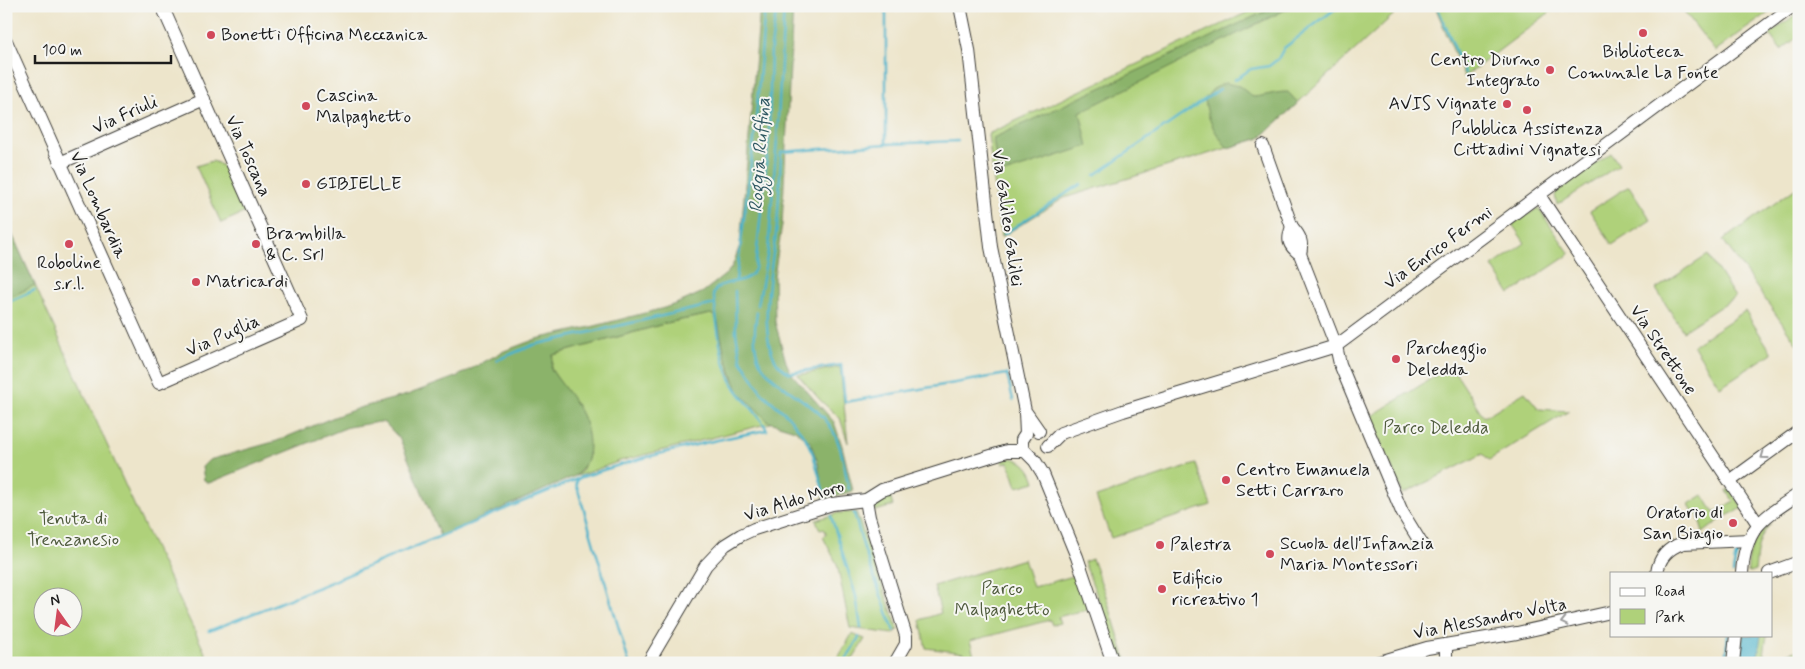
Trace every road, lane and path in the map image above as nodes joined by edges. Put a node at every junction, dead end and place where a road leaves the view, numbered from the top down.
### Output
1 (162, 6) edge
2 (960, 6) edge
3 (1793, 6) edge
4 (6, 42) edge
5 (204, 99) junction
6 (1264, 146) dead end
7 (60, 163) junction
8 (1539, 195) junction
9 (302, 320) joint
10 (1336, 346) junction
11 (159, 383) joint
12 (1025, 411) junction
13 (1040, 431) junction
14 (1799, 431) edge
15 (1061, 433) junction
16 (1024, 436) junction
17 (1046, 449) junction
18 (1007, 451) junction
19 (1028, 453) junction
20 (1043, 474) junction
21 (1730, 482) junction
22 (1799, 494) edge
23 (866, 500) junction
24 (1758, 524) junction
25 (1749, 540) junction
26 (1421, 543) dead end
27 (1799, 562) edge
28 (1657, 572) edge
29 (1742, 572) edge
30 (1772, 572) edge
31 (1610, 612) edge
32 (1736, 636) edge
33 (1446, 645) junction
34 (648, 663) edge
35 (895, 663) edge
36 (1114, 663) edge
37 (1376, 663) edge
38 (1446, 663) edge
39 (1733, 663) edge

1 - 5 street, Via Toscana
2 - 12 street, Via Galileo Galilei
3 - 8 street, Via Enrico Fermi
4 - 7 street, Via Lombardia
5 - 7 street, Via Friuli
5 - 9 street, Via Toscana
6 - 10 street
7 - 11 street, Via Lombardia
8 - 10 street, Via Enrico Fermi
8 - 21 street, Via Strettone
9 - 11 street, Via Puglia
10 - 15 street, Via Enrico Fermi
10 - 26 street
12 - 13 street, Via Galileo Galilei
12 - 16 street
13 - 15 street
13 - 16 street
13 - 17 street
14 -> 21 street
15 - 17 street
16 - 18 street, Via Aldo Moro
16 - 19 street
17 - 19 street
17 - 20 street
18 - 19 street, Via Aldo Moro
18 - 23 street, Via Aldo Moro
19 - 20 street
20 - 36 street
21 - 24 street, Via Strettone
22 - 24 street
23 - 34 street, Via Aldo Moro
23 - 35 street
24 - 25 street
25 - 28 street
25 - 29 street
27 - 30 street
31 -> 33 street, Via Alessandro Volta
32 - 39 street
33 - 37 street, Via Alessandro Volta
33 - 38 street

